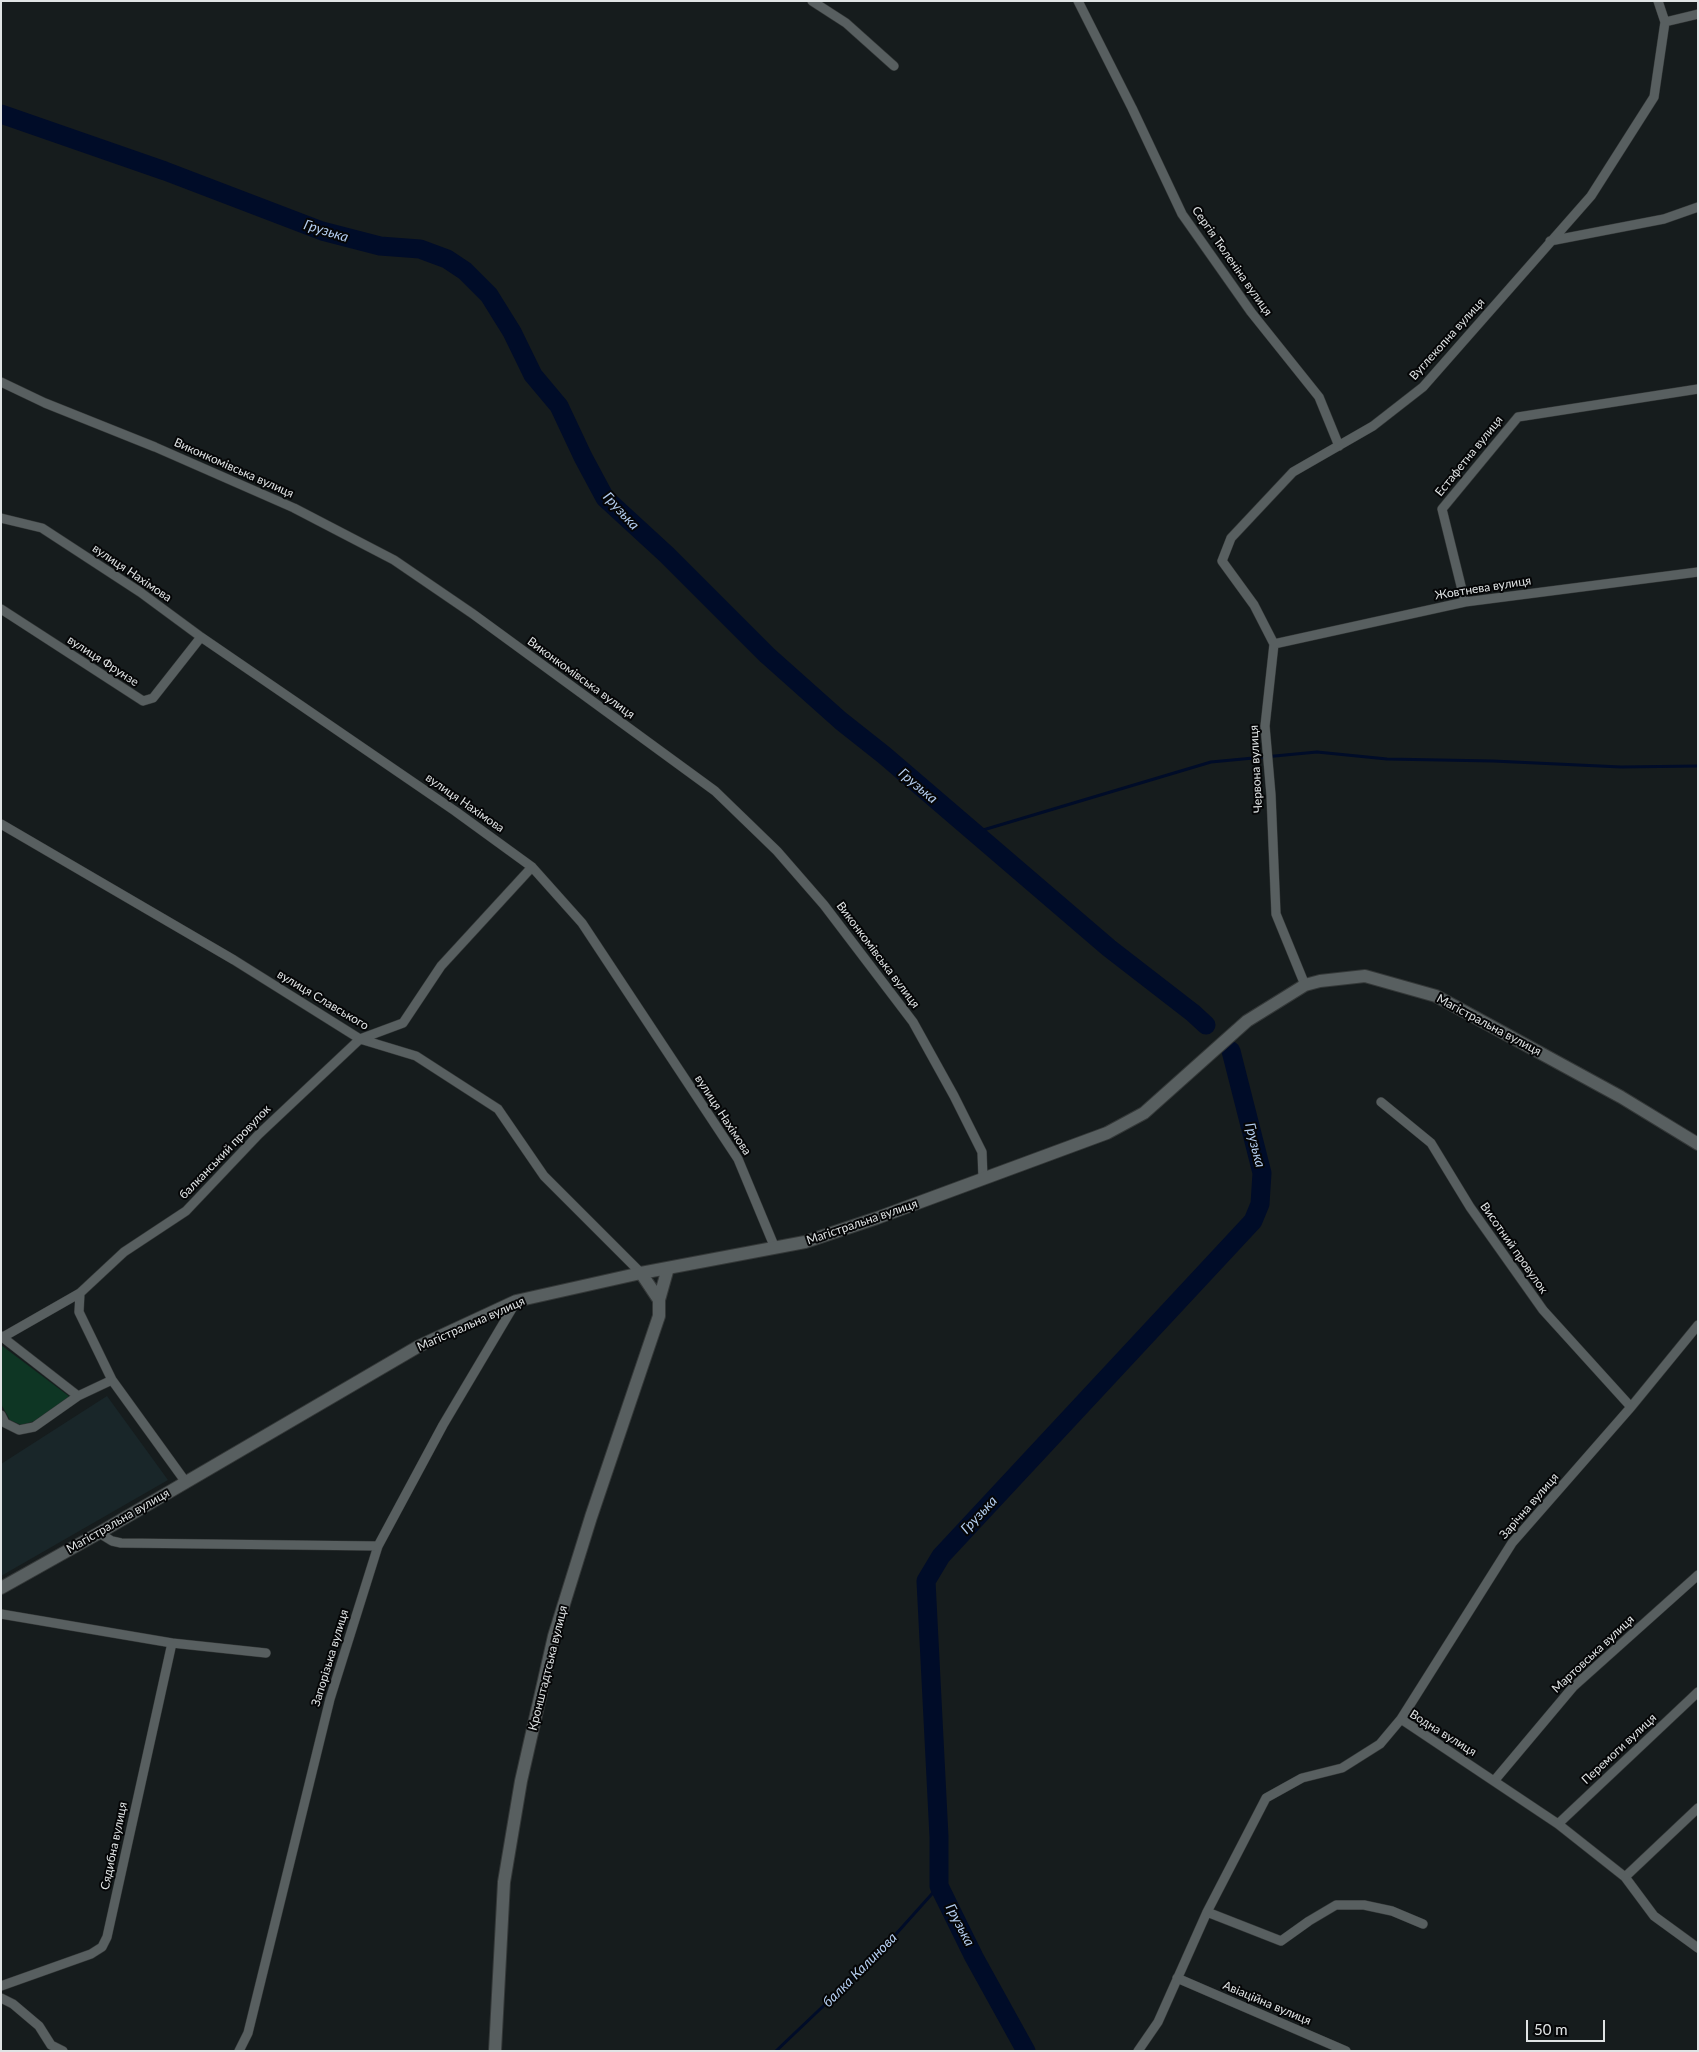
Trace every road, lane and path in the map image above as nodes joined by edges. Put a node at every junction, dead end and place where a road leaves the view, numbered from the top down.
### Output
1 (812, 1) edge
2 (1078, 1) edge
3 (1658, 1) edge
4 (1698, 14) edge
5 (1665, 22) junction
6 (894, 66) dead end
7 (1698, 207) edge
8 (1550, 242) junction
9 (1, 382) edge
10 (1698, 389) edge
11 (1339, 446) junction
12 (1, 518) edge
13 (1698, 572) edge
14 (1465, 602) junction
15 (1, 609) edge
16 (201, 637) junction
17 (1274, 644) junction
18 (1, 824) edge
19 (532, 867) junction
20 (1305, 985) junction
21 (360, 1038) junction
22 (1380, 1102) dead end
23 (1698, 1144) edge
24 (983, 1178) junction
25 (775, 1248) junction
26 (668, 1268) junction
27 (641, 1272) junction
28 (80, 1293) junction
29 (659, 1300) junction
30 (516, 1301) junction
31 (1698, 1325) edge
32 (2, 1337) edge
33 (112, 1380) junction
34 (78, 1396) junction
35 (1631, 1407) junction
36 (1, 1415) edge
37 (185, 1481) junction
38 (99, 1533) junction
39 (378, 1546) junction
40 (1698, 1575) edge
41 (1, 1588) edge
42 (1, 1614) edge
43 (172, 1644) junction
44 (266, 1653) dead end
45 (1698, 1692) edge
46 (1401, 1719) junction
47 (1494, 1781) junction
48 (1698, 1808) edge
49 (1558, 1824) junction
50 (1626, 1877) junction
51 (1207, 1912) junction
52 (1423, 1924) dead end
53 (1698, 1948) edge
54 (1177, 1978) junction
55 (1, 1986) edge
56 (1, 1998) edge
57 (49, 2048) edge
58 (64, 2051) edge
59 (239, 2051) edge
60 (495, 2051) edge
61 (1138, 2051) edge
62 (1346, 2051) edge

1 - 6 street
2 - 11 street, Сергія Тюленіна вулиця
3 - 5 street
4 - 5 street
5 - 8 street, Вуглекопна вулиця
7 - 8 street
8 - 11 street, Вуглекопна вулиця
9 - 24 street, Виконкомівська вулиця
10 - 14 street, Естафетна вулиця
11 - 17 street, Вуглекопна вулиця
12 - 16 street, вулиця Нахімова
13 - 14 street, Жовтнева вулиця
14 - 17 street, Жовтнева вулиця
15 - 16 street, вулиця Фрунзе
16 - 19 street, вулиця Нахімова
17 - 20 street, Червона вулиця
18 - 21 street, вулиця Славського
19 - 21 street, балканський провулок
19 - 25 street, вулиця Нахімова
20 - 23 main road, Магістральна вулиця
20 - 24 main road, Магістральна вулиця
21 - 27 street, вулиця Славського
21 - 28 street, балканський провулок
22 - 35 street, Висотний провулок
24 - 25 main road, Магістральна вулиця
25 - 26 main road, Магістральна вулиця
26 - 27 main road, Магістральна вулиця
26 - 29 main road, Кронштадтська вулиця
27 - 29 main road
27 - 30 main road, Магістральна вулиця
28 - 32 street, балканський провулок
28 - 33 street
29 - 60 main road, Кронштадтська вулиця
30 - 37 main road, Магістральна вулиця
30 - 39 street, Запорізька вулиця
31 - 35 street, Зарічна вулиця
32 - 34 street
33 - 34 street
33 - 37 street
34 - 36 street
35 - 46 street, Зарічна вулиця
37 - 38 main road, Магістральна вулиця
38 - 39 street
38 - 41 main road, Магістральна вулиця
39 - 59 street, Запорізька вулиця
40 - 47 street, Мартовська вулиця
42 - 43 street
43 - 44 street
43 - 55 street, Сядибна вулиця
45 - 49 street, Перемоги вулиця
46 - 47 street, Водна вулиця
46 - 51 street, Водна вулиця
47 - 49 street, Водна вулиця
48 - 50 street
49 - 50 street, Водна вулиця
50 - 53 street, Водна вулиця
51 - 52 street
51 - 54 street, Водна вулиця
54 - 61 street, Водна вулиця
54 - 62 street, Авіаційна вулиця
56 - 57 street
57 - 58 street

